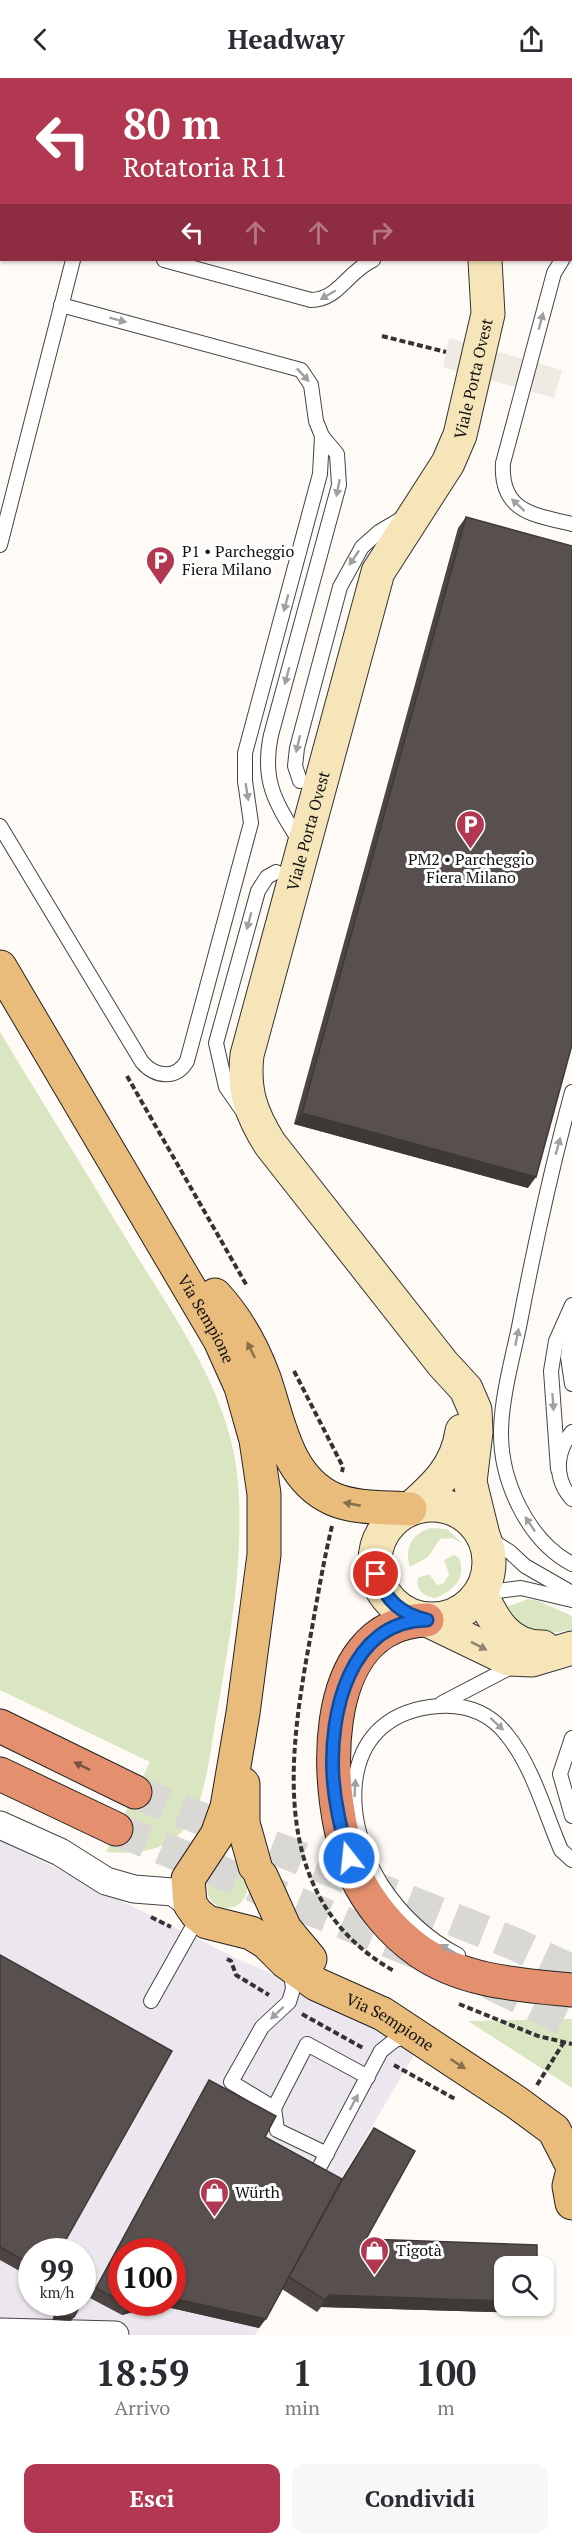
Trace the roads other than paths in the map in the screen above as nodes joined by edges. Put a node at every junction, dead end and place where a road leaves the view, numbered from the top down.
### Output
1 (73, 261) edge
2 (168, 261) edge
3 (371, 261) edge
4 (485, 261) edge
5 (561, 261) edge
6 (61, 305) junction
7 (322, 436) junction
8 (416, 510) junction
9 (572, 524) edge
10 (0, 545) edge
11 (300, 781) dead end
12 (0, 826) edge
13 (303, 847) junction
14 (276, 872) dead end
15 (0, 966) edge
16 (572, 1092) edge
17 (270, 1144) junction
18 (158, 1232) junction
19 (572, 1305) edge
20 (572, 1320) edge
21 (442, 1364) junction
22 (572, 1384) edge
23 (572, 1432) edge
24 (558, 1469) junction
25 (572, 1499) edge
26 (411, 1509) junction
27 (483, 1535) junction
28 (572, 1564) edge
29 (481, 1593) junction
30 (572, 1593) edge
31 (572, 1600) edge
32 (427, 1620) junction
33 (572, 1648) edge
34 (532, 1660) junction
35 (428, 1706) junction
36 (243, 1713) junction
37 (0, 1726) edge
38 (572, 1738) edge
39 (0, 1774) edge
40 (135, 1792) tunnel mouth
41 (572, 1816) edge
42 (0, 1825) edge
43 (116, 1830) tunnel mouth
44 (60, 1852) junction
45 (572, 1860) edge
46 (199, 1862) junction
47 (258, 1871) junction
48 (198, 1921) junction
49 (286, 1962) junction
50 (567, 1989) edge
51 (151, 2001) dead end
52 (413, 2034) junction
53 (368, 2077) junction
54 (274, 2108) junction
55 (572, 2116) edge
56 (327, 2154) junction
57 (572, 2165) edge
58 (319, 2168) edge
59 (572, 2174) edge
60 (572, 2203) edge
61 (0, 2332) edge
62 (115, 2335) edge

1 - 6 lane
3 -> 2 lane
4 - 8 street, Viale Porta Ovest
9 -> 5 lane
6 -> 7 lane
6 - 10 lane
7 -> 12 lane
7 -> 13 lane
8 -> 11 lane
8 - 13 street, Viale Porta Ovest
13 - 17 street, Viale Porta Ovest
14 -> 17 lane
15 - 18 main road, Via Sempione
28 -> 16 lane
17 - 21 street, Viale Porta Ovest
26 -> 18 main road
18 - 36 main road, Via Sempione
19 -> 24 lane
20 - 22 lane
21 - 26 street, Viale Porta Ovest
21 - 27 street, Viale Porta Ovest
23 - 24 lane
24 - 25 lane
26 - 27 street
26 - 32 street
27 - 29 street
27 - 30 lane
29 - 31 lane
29 - 32 street
29 - 33 street
32 -> 34 street
32 - 50 highway
33 - 34 street
34 - 35 lane
35 -> 45 lane
50 -> 35 lane
36 - 46 main road, Via Sempione
36 - 47 main road, Via Sempione
40 -> 37 highway
38 - 41 lane
39 - 43 highway
42 - 44 street, Via Sempione
44 - 46 street, Via Sempione
44 - 48 street, Via Sempione
46 - 47 main road
46 - 48 main road, Via Sempione
47 - 48 main road
47 - 55 main road, Via Sempione
48 - 49 main road, Via Sempione
48 - 51 lane
49 - 52 main road, Via Sempione
49 -> 54 lane
52 - 53 lane
52 -> 57 main road, Via Sempione
53 - 54 lane
56 -> 53 lane
54 - 56 lane
56 - 58 lane
59 - 60 main road
61 - 62 street

